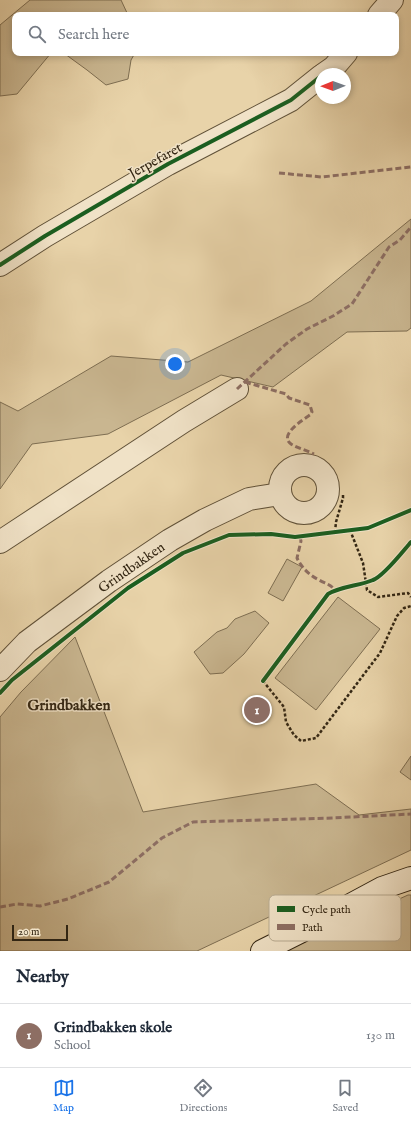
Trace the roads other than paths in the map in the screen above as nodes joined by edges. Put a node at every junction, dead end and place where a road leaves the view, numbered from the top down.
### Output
1 (392, 0) edge
2 (382, 12) edge
3 (343, 56) edge
4 (333, 68) edge
5 (315, 81) edge
6 (0, 265) edge
7 (237, 390) dead end
8 (280, 494) dead end
9 (0, 542) edge
10 (0, 670) edge
11 (411, 878) edge
12 (369, 895) edge
13 (282, 941) edge
14 (262, 951) edge

1 - 2 street
3 - 4 street
5 - 6 street, Jerpefaret
7 - 9 street
8 - 10 street, Grindbakken
11 - 12 street
13 - 14 street

